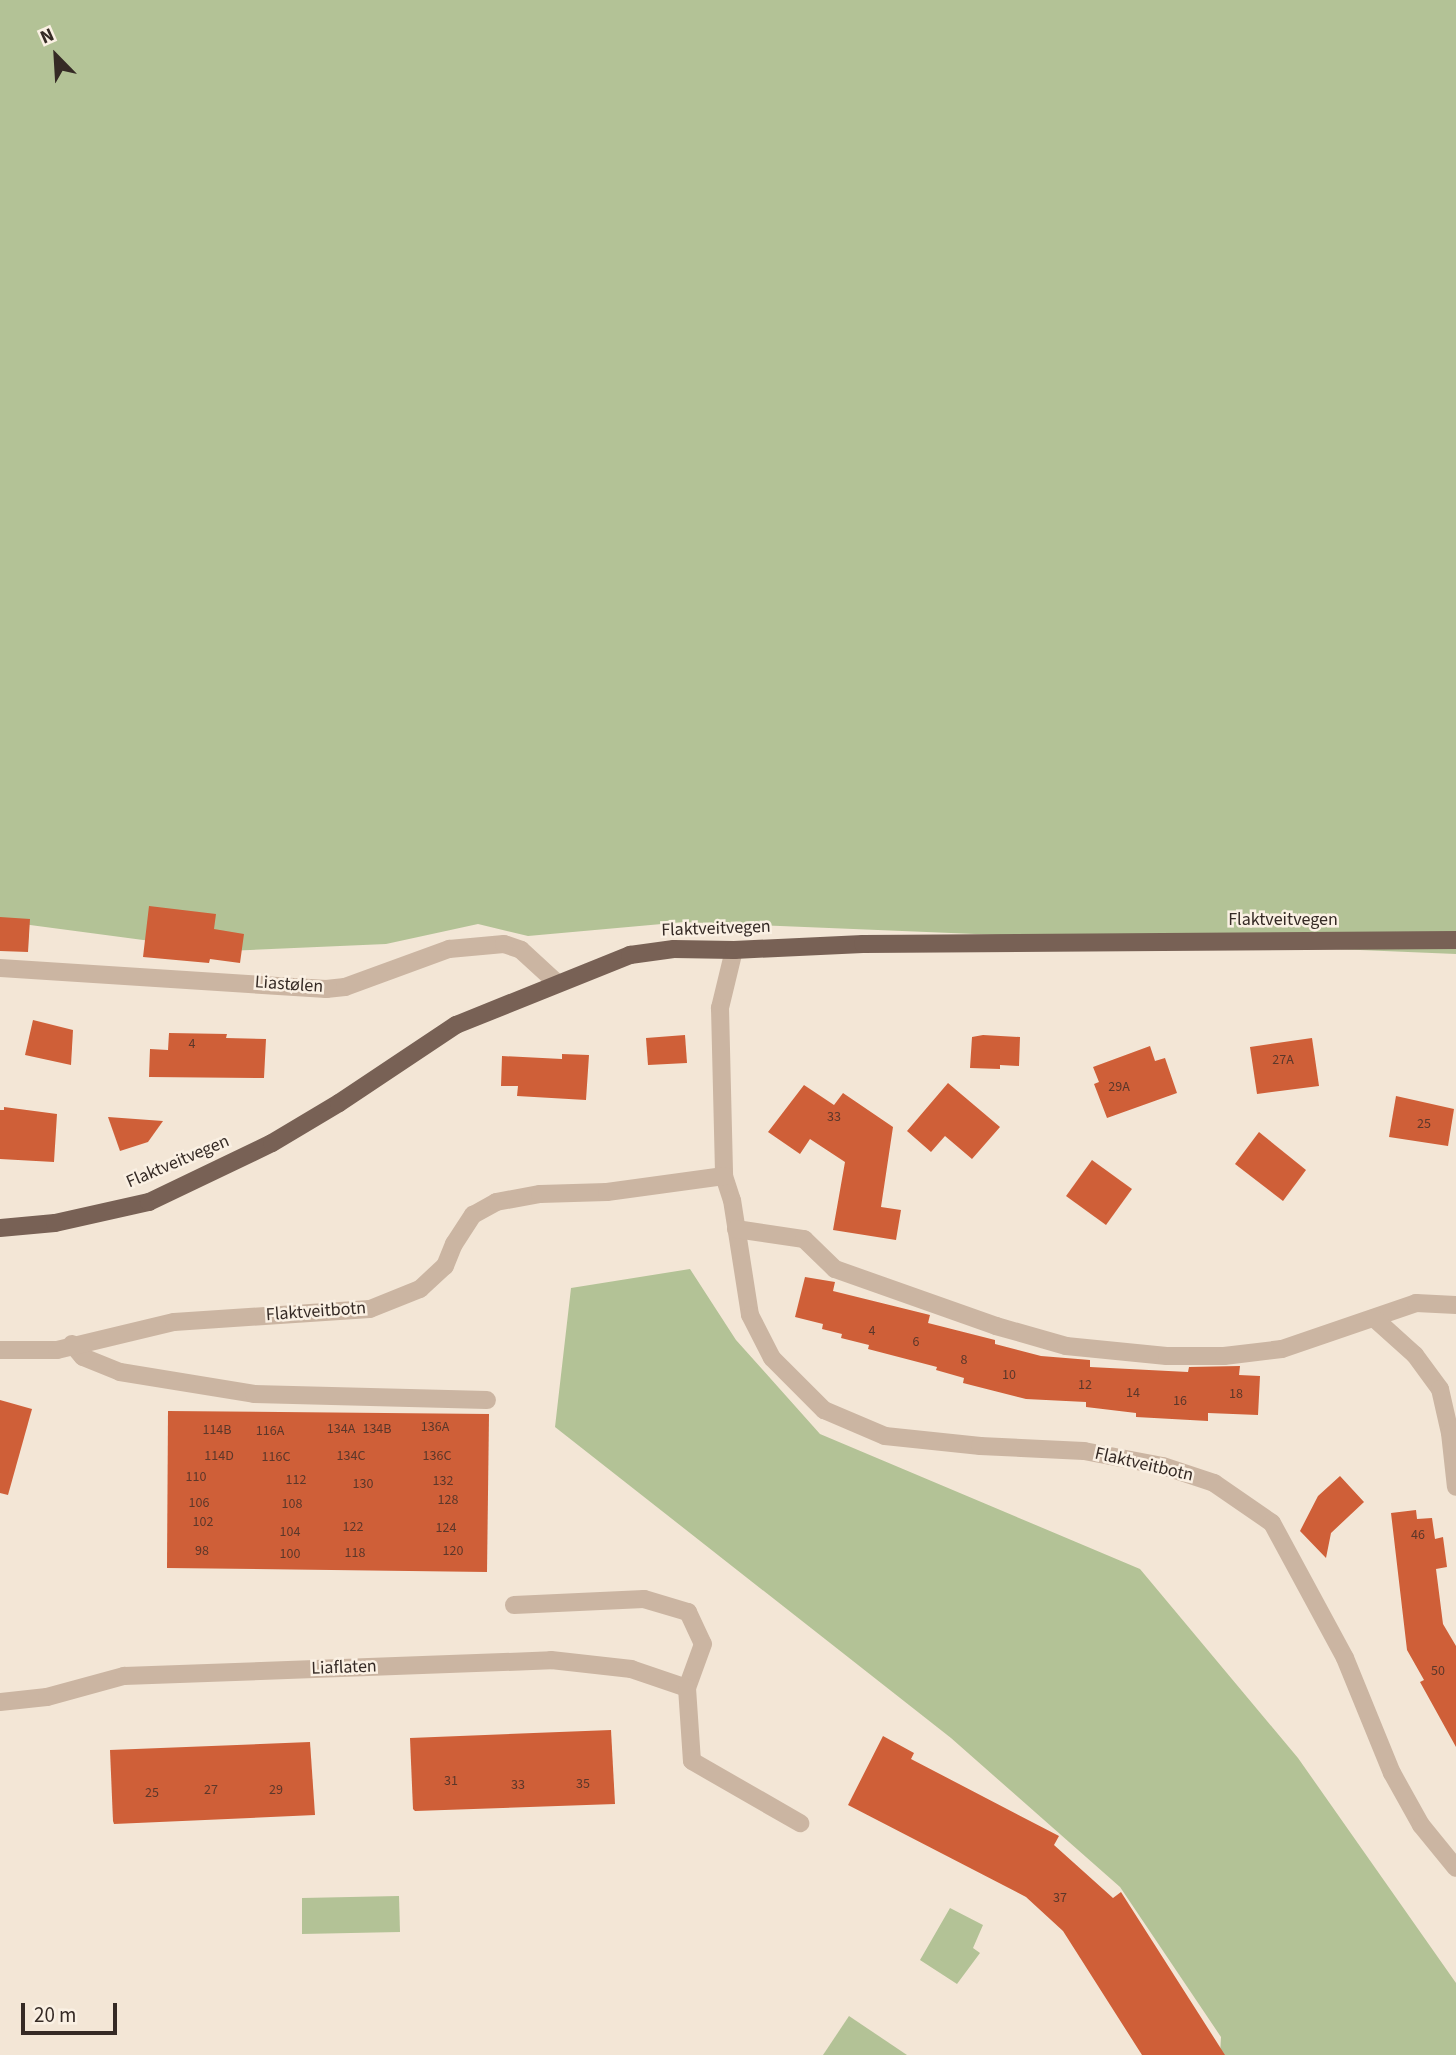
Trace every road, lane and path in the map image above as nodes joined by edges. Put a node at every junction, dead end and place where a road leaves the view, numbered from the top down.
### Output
1 (1456, 940) edge
2 (734, 950) junction
3 (0, 968) edge
4 (557, 983) junction
5 (724, 1176) junction
6 (0, 1228) edge
7 (736, 1229) junction
8 (1456, 1305) edge
9 (1375, 1319) junction
10 (72, 1344) junction
11 (0, 1350) edge
12 (487, 1400) dead end
13 (1456, 1487) edge
14 (514, 1605) dead end
15 (687, 1688) junction
16 (0, 1702) edge
17 (800, 1824) dead end
18 (1456, 1868) edge

1 - 2 main road, Flaktveitvegen
2 - 4 main road, Flaktveitvegen
2 - 5 street, Flaktveitbotn
3 - 4 street, Liastølen
4 - 6 main road, Flaktveitvegen
5 - 7 street, Flaktveitbotn
5 - 10 street, Flaktveitbotn
7 - 9 street
7 - 18 street, Flaktveitbotn
8 - 9 street
9 - 13 street
10 - 11 street
10 - 12 street
14 - 15 street
15 - 16 street, Liaflaten
15 - 17 street

